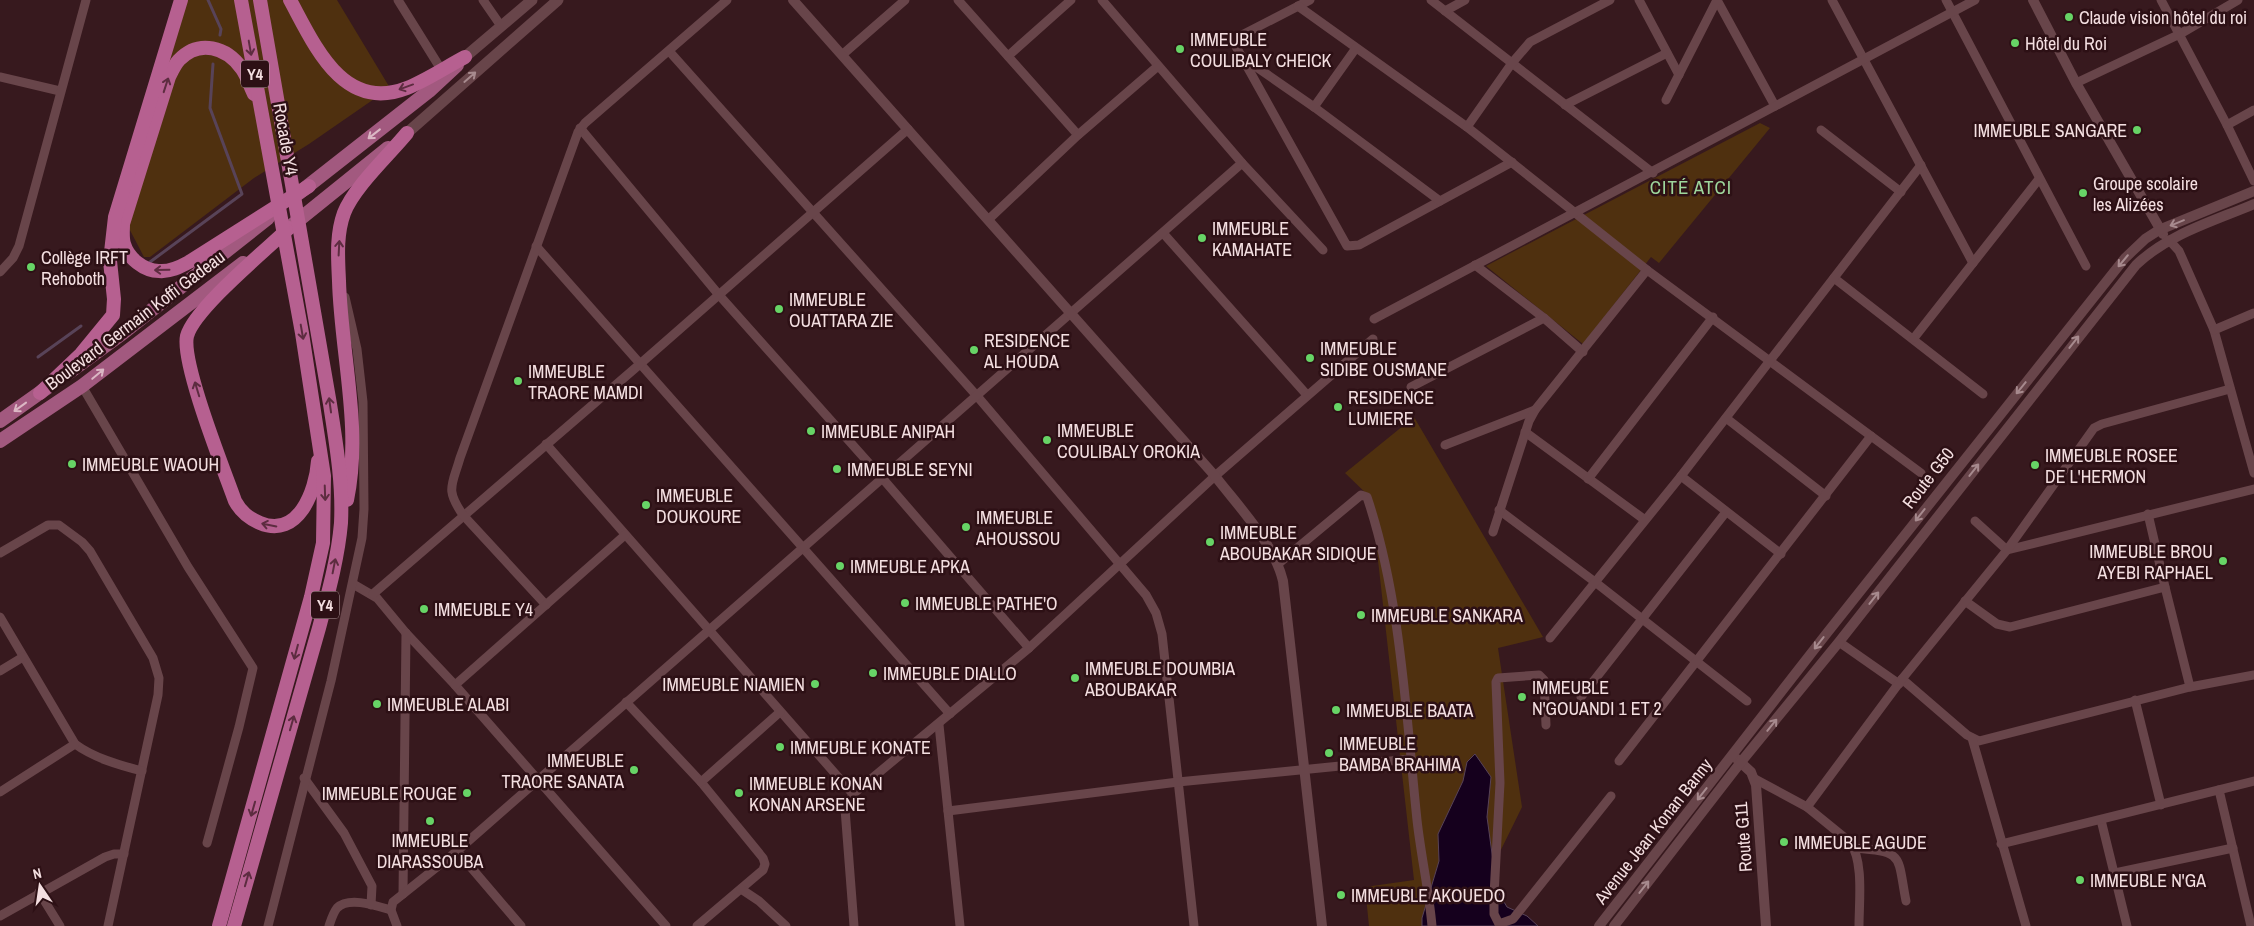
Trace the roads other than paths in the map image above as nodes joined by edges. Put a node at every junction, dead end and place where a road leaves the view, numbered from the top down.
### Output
1 (86, 0) edge
2 (181, 0) edge
3 (241, 0) edge
4 (260, 0) edge
5 (290, 0) edge
6 (398, 0) edge
7 (483, 0) edge
8 (532, 0) edge
9 (558, 0) edge
10 (727, 0) edge
11 (793, 0) edge
12 (905, 0) edge
13 (958, 0) edge
14 (1071, 0) edge
15 (1102, 0) edge
16 (1310, 0) edge
17 (1431, 0) edge
18 (1465, 0) edge
19 (1610, 0) edge
20 (1639, 0) edge
21 (1717, 0) edge
22 (1832, 0) edge
23 (1946, 0) edge
24 (1975, 0) edge
25 (2034, 0) edge
26 (2161, 0) edge
27 (2238, 0) edge
28 (1298, 6) junction
29 (1445, 11) junction
30 (1953, 12) junction
31 (501, 26) junction
32 (2180, 34) junction
33 (1356, 48) junction
34 (669, 51) junction
35 (1667, 53) junction
36 (842, 55) junction
37 (1239, 55) junction
38 (1008, 56) junction
39 (465, 57) joint
40 (1864, 59) junction
41 (1512, 63) junction
42 (1158, 66) junction
43 (443, 73) junction
44 (1679, 75) junction
45 (0, 77) edge
46 (2076, 83) junction
47 (60, 91) junction
48 (1666, 100) dead end
49 (1565, 105) junction
50 (1775, 106) junction
51 (1314, 107) junction
52 (2254, 110) edge
53 (264, 122) junction
54 (2227, 125) junction
55 (1467, 127) junction
56 (580, 128) junction
57 (908, 129) junction
58 (1821, 130) dead end
59 (407, 132) junction
60 (1078, 135) junction
61 (1512, 162) junction
62 (1242, 163) junction
63 (1921, 165) junction
64 (1652, 173) junction
65 (2039, 179) junction
66 (2254, 181) edge
67 (309, 186) junction
68 (2254, 190) edge
69 (1900, 192) junction
70 (1440, 201) junction
71 (2254, 204) edge
72 (813, 212) junction
73 (1576, 212) junction
74 (989, 218) junction
75 (291, 226) junction
76 (2160, 230) junction
77 (1164, 233) junction
78 (2169, 240) junction
79 (536, 246) junction
80 (1324, 250) dead end
81 (1973, 263) junction
82 (1476, 265) junction
83 (2086, 266) dead end
84 (338, 270) junction
85 (1647, 270) junction
86 (0, 272) edge
87 (1834, 278) junction
88 (719, 294) junction
89 (2254, 313) edge
90 (1070, 314) junction
91 (1544, 318) junction
92 (1713, 318) junction
93 (1374, 319) dead end
94 (2214, 330) junction
95 (1914, 338) junction
96 (1372, 339) dead end
97 (1583, 352) junction
98 (1770, 360) junction
99 (640, 364) junction
100 (82, 386) junction
101 (1411, 387) dead end
102 (2230, 389) junction
103 (40, 393) junction
104 (1983, 394) dead end
105 (1307, 395) junction
106 (977, 396) junction
107 (1535, 410) junction
108 (1726, 418) junction
109 (0, 421) edge
110 (1524, 432) junction
111 (319, 435) junction
112 (1871, 436) junction
113 (0, 441) edge
114 (546, 444) junction
115 (1445, 445) dead end
116 (1921, 473) dead end
117 (2254, 473) edge
118 (1215, 476) junction
119 (1681, 476) junction
120 (883, 479) junction
121 (1588, 479) junction
122 (2254, 489) edge
123 (1826, 496) junction
124 (1499, 510) junction
125 (1726, 512) junction
126 (2148, 514) junction
127 (463, 515) junction
128 (1645, 520) junction
129 (1975, 521) dead end
130 (341, 522) junction
131 (1494, 532) dead end
132 (625, 535) junction
133 (802, 547) junction
134 (2006, 550) junction
135 (0, 553) edge
136 (1781, 554) junction
137 (1119, 563) junction
138 (1278, 564) junction
139 (1595, 582) junction
140 (353, 584) junction
141 (2165, 587) junction
142 (373, 594) junction
143 (1965, 601) junction
144 (546, 605) junction
145 (0, 617) edge
146 (1642, 620) junction
147 (709, 629) junction
148 (406, 633) junction
149 (1550, 638) dead end
150 (1839, 642) junction
151 (1029, 648) junction
152 (23, 657) junction
153 (1696, 662) junction
154 (0, 671) edge
155 (2254, 675) edge
156 (1900, 681) junction
157 (455, 685) junction
158 (2190, 687) junction
159 (1581, 697) dead end
160 (1747, 700) dead end
161 (2135, 700) junction
162 (626, 702) junction
163 (780, 712) junction
164 (950, 714) junction
165 (938, 725) junction
166 (1546, 725) dead end
167 (1972, 738) junction
168 (75, 744) junction
169 (1732, 756) junction
170 (1411, 759) junction
171 (1619, 761) dead end
172 (1741, 762) junction
173 (142, 771) junction
174 (1305, 771) junction
175 (304, 778) junction
176 (1755, 779) junction
177 (537, 780) junction
178 (2254, 781) edge
179 (701, 782) junction
180 (1178, 782) junction
181 (2219, 790) junction
182 (0, 792) edge
183 (853, 794) junction
184 (1611, 796) dead end
185 (2161, 805) junction
186 (1807, 806) junction
187 (948, 811) junction
188 (2101, 820) junction
189 (207, 843) dead end
190 (2001, 844) junction
191 (1855, 848) junction
192 (2233, 848) junction
193 (457, 851) junction
194 (124, 854) junction
195 (2114, 873) junction
196 (741, 889) junction
197 (39, 892) junction
198 (403, 894) junction
199 (1906, 901) dead end
200 (371, 905) junction
201 (391, 910) junction
202 (0, 916) edge
203 (1499, 925) edge
204 (60, 926) edge
205 (108, 926) edge
206 (219, 926) edge
207 (234, 926) edge
208 (268, 926) edge
209 (329, 926) edge
210 (397, 926) edge
211 (521, 926) edge
212 (666, 926) edge
213 (697, 926) edge
214 (786, 926) edge
215 (854, 926) edge
216 (960, 926) edge
217 (1194, 926) edge
218 (1322, 926) edge
219 (1432, 926) edge
220 (1599, 926) edge
221 (1614, 926) edge
222 (1766, 926) edge
223 (1859, 926) edge
224 (2026, 926) edge
225 (2127, 926) edge
226 (2251, 926) edge

1 - 47 street
2 - 103 highway
3 -> 53 highway, Rocade Y4 / Y4
130 -> 4 highway, Rocade Y4 / Y4
43 -> 5 highway
6 - 43 street
7 - 31 street
8 - 31 main road
59 -> 9 main road
10 - 34 street
11 - 36 street
12 - 36 street
13 - 38 street
14 - 38 street
15 - 42 street
16 - 28 street
17 - 29 street
18 - 29 street
19 - 41 street
20 - 35 street
21 - 44 street
21 - 50 street
22 - 40 street
23 - 30 street
24 - 30 street
25 - 46 street
26 - 32 street
27 - 32 street
28 - 33 street
28 - 37 street
29 - 41 street
30 - 40 street
30 - 65 street
31 - 39 main road
32 - 46 street
32 - 54 street
33 - 51 street
33 - 55 street
34 - 56 street
34 - 72 street
35 - 44 street
35 - 49 street
36 - 57 street
37 - 51 street
37 - 70 street
38 - 60 street
39 - 43 highway
40 - 50 street
40 - 63 street
41 - 49 street
41 - 55 street
42 - 60 street
42 - 62 street
43 -> 67 main road, Boulevard Germain Koffi Gadeau
44 - 48 street
45 - 47 street
46 - 76 street
47 - 86 street
49 - 64 street
50 - 64 street
51 - 70 street
52 - 54 street
67 -> 53 highway
53 -> 111 highway, Rocade Y4 / Y4
54 - 66 street
55 - 61 street
56 - 79 street
56 - 88 street
57 - 72 street
57 - 74 street
58 - 69 street
59 - 75 main road, Boulevard Germain Koffi Gadeau
84 -> 59 highway
60 - 74 street
61 - 70 street
61 - 73 street
62 - 77 street
62 - 80 street
63 - 69 street
63 - 81 street
64 - 73 street
65 - 81 street
65 - 83 street
67 - 103 main road, Boulevard Germain Koffi Gadeau
68 -> 76 street, Route G50
69 - 87 street
71 - 78 street, Route G50
72 - 88 street
72 - 106 street
73 - 82 street
73 - 85 street
74 - 90 street
100 -> 75 main road, Boulevard Germain Koffi Gadeau
111 -> 75 highway
76 - 78 street
76 -> 169 street, Route G50
77 - 90 street
77 - 105 street
78 - 94 street
150 -> 78 street, Route G50
79 - 99 street
79 - 127 street
81 - 95 street
82 - 91 street
82 - 93 street
84 - 130 highway
84 - 140 street
85 - 92 street
85 - 97 street
87 - 95 street
87 - 98 street
88 - 99 street
88 - 120 street
89 - 94 street
90 - 106 street
90 - 118 street
91 - 97 street
91 - 101 street
92 - 98 street
92 - 121 street
94 - 102 street
95 - 104 street
96 - 105 street
97 - 107 street
98 - 108 street
98 - 112 street
99 - 114 street
99 - 133 street
100 - 113 main road, Boulevard Germain Koffi Gadeau
100 - 189 street
102 - 117 street
102 - 134 street
103 -> 109 main road, Boulevard Germain Koffi Gadeau
105 - 118 street
106 - 120 street
106 - 137 street
107 - 110 street
107 - 115 street
108 - 119 street
108 - 123 street
110 - 121 street
110 - 124 street
111 -> 206 highway, Y4
112 - 116 street
112 - 123 street
114 - 127 street
114 - 132 street
118 - 137 street
118 - 138 street
119 - 125 street
119 - 128 street
120 - 133 street
120 - 151 street
121 - 128 street
122 - 126 street
123 - 136 street
124 - 131 street
124 - 139 street
125 - 136 street
125 - 146 street
126 - 134 street
126 - 141 street
127 - 142 street
127 - 144 street
128 - 139 street
129 - 134 street
207 -> 130 highway, Y4
132 - 144 street
132 - 147 street
133 - 147 street
133 - 164 street
134 - 143 street
135 - 173 street
136 - 153 street
137 - 151 street
137 - 180 street
138 - 170 street
138 - 174 street
139 - 146 street
139 - 149 street
140 - 142 street
140 - 175 street
141 - 143 street
141 - 158 street
142 - 148 street
143 - 156 street
144 - 157 street
145 - 152 street
146 - 153 street
146 - 159 street
147 - 162 street
147 - 163 street
148 - 157 street
148 - 198 street
150 - 156 street
172 -> 150 street, Route G50
151 - 164 street
152 - 154 street
152 - 168 street
153 - 160 street
153 - 171 street
155 - 158 street
156 - 167 street
156 - 186 street
157 - 177 street
158 - 161 street
161 - 167 street
161 - 185 street
162 - 177 street
162 - 179 street
163 - 179 street
163 - 183 street
164 - 165 street
165 - 183 street
165 - 187 street
166 - 203 street
167 - 190 street
168 - 173 street
168 - 182 street
169 - 172 street, Route G11
169 -> 220 street, Avenue Jean Konan Banny
170 - 174 street
170 - 219 street
172 - 176 street, Route G11
221 -> 172 street, Avenue Jean Konan Banny
173 - 194 street
174 - 180 street
174 - 218 street
175 - 200 street
175 - 208 street
176 - 186 street
176 - 222 street, Route G11
177 - 193 street
177 - 212 street
178 - 181 street
179 - 196 street
180 - 187 street
180 - 217 street
181 - 185 street
181 - 192 street
183 - 215 street
184 - 203 street
185 - 188 street
186 - 191 street
187 - 216 street
188 - 190 street
188 - 195 street
190 - 224 street
191 - 199 street
191 - 223 street
192 - 195 street
192 - 226 street
193 - 198 street
193 - 211 street
194 - 197 street
194 - 205 street
195 - 225 street
196 - 213 street
196 - 214 street
197 - 202 street
197 - 204 street
198 - 201 street
200 - 201 street
200 - 209 street
201 - 210 street

